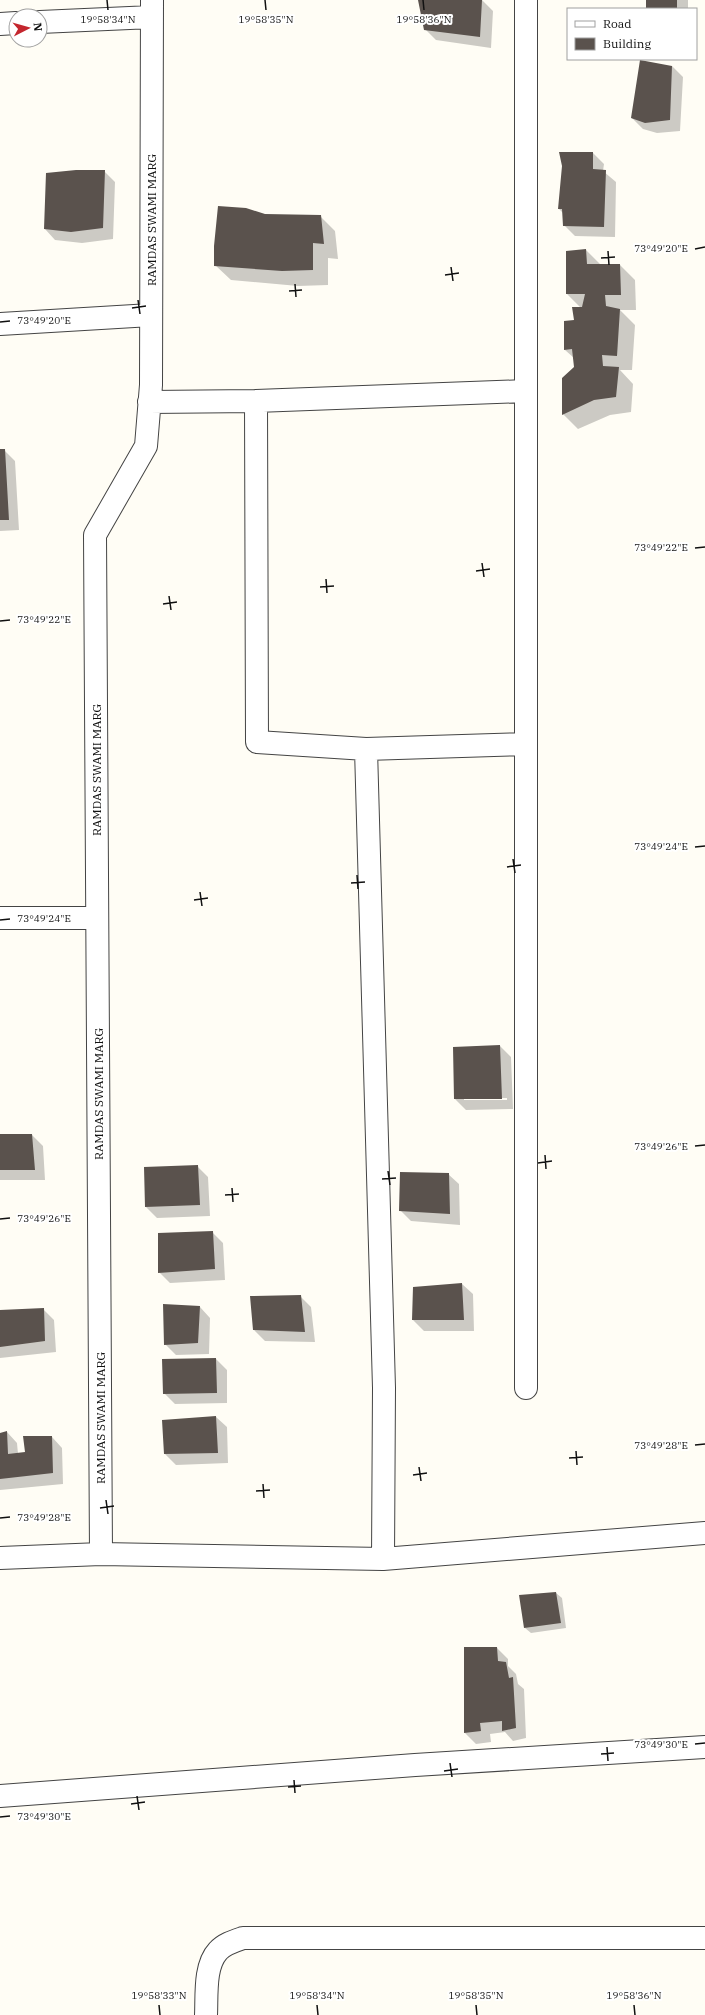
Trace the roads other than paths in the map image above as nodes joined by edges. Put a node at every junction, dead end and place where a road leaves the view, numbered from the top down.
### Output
1 (526, 0) edge
2 (152, 8) edge
3 (48, 21) edge
4 (151, 315) junction
5 (0, 324) edge
6 (526, 391) junction
7 (256, 401) junction
8 (149, 402) junction
9 (526, 744) junction
10 (366, 749) junction
11 (0, 918) edge
12 (97, 918) junction
13 (526, 1388) dead end
14 (705, 1533) edge
15 (101, 1554) junction
16 (0, 1558) edge
17 (383, 1559) junction
18 (705, 1747) edge
19 (0, 1796) edge
20 (705, 1938) edge
21 (206, 2015) edge

1 - 6 street
2 - 3 street
2 - 4 street, RAMDAS SWAMI MARG
4 - 5 street
4 - 8 street, RAMDAS SWAMI MARG
6 - 7 street
6 - 9 street
7 - 8 street
7 - 10 street
8 - 12 street, RAMDAS SWAMI MARG
9 - 10 street
9 - 13 street
10 - 17 street
11 - 12 street
12 - 15 street, RAMDAS SWAMI MARG
14 - 17 street
15 - 16 street
15 - 17 street
18 - 19 street
20 - 21 street

